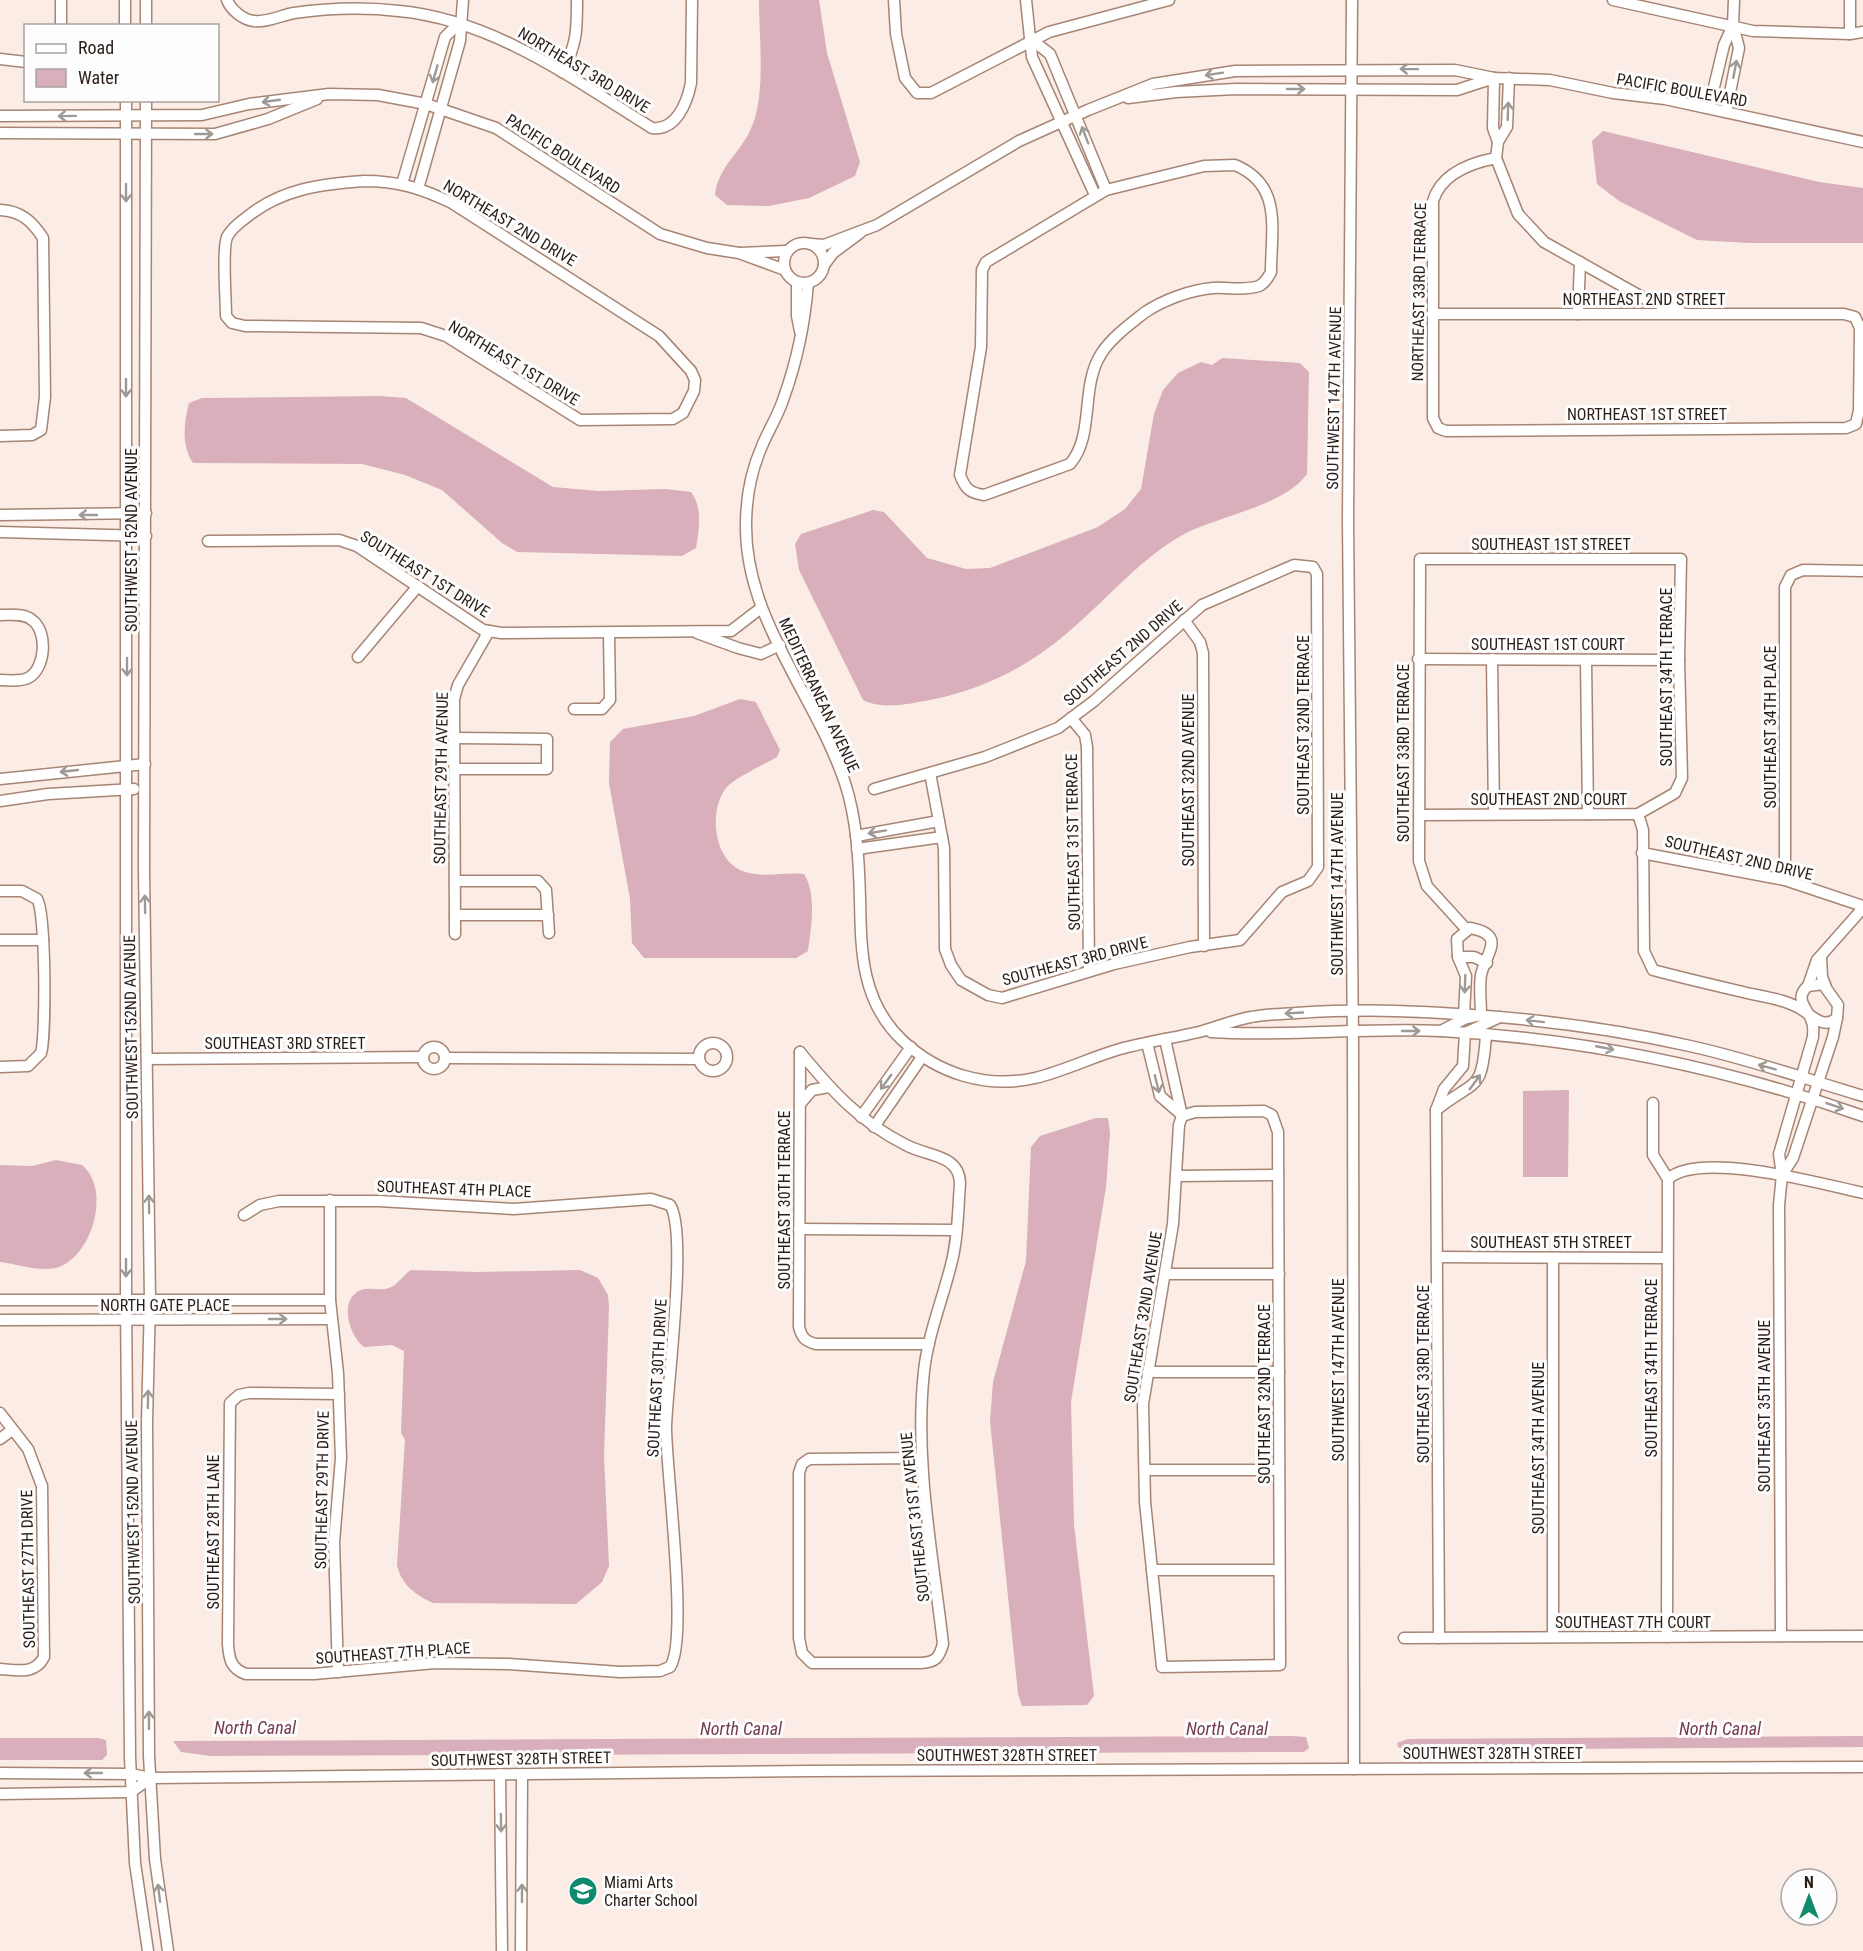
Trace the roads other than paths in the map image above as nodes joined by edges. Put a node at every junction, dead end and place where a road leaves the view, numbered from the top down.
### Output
1 (61, 0) edge
2 (125, 0) edge
3 (146, 0) edge
4 (226, 0) edge
5 (463, 0) edge
6 (577, 0) edge
7 (692, 0) edge
8 (894, 0) edge
9 (1026, 0) edge
10 (1169, 0) edge
11 (1352, 0) edge
12 (1613, 0) edge
13 (1618, 0) edge
14 (1734, 0) edge
15 (1850, 0) edge
16 (459, 23) junction
17 (61, 24) edge
18 (125, 24) edge
19 (146, 24) edge
20 (1733, 26) junction
21 (1863, 32) edge
22 (1850, 34) junction
23 (1032, 40) junction
24 (442, 46) junction
25 (457, 50) junction
26 (0, 59) edge
27 (1053, 61) junction
28 (24, 62) edge
29 (1037, 68) junction
30 (1352, 69) junction
31 (1455, 70) junction
32 (562, 72) junction
33 (1494, 78) junction
34 (1509, 78) junction
35 (1352, 89) junction
36 (1457, 90) junction
37 (329, 94) junction
38 (1113, 100) junction
39 (126, 102) edge
40 (146, 102) edge
41 (426, 104) junction
42 (439, 107) junction
43 (1709, 108) junction
44 (1726, 112) junction
45 (126, 115) junction
46 (146, 115) junction
47 (1077, 115) junction
48 (0, 117) edge
49 (1061, 121) junction
50 (0, 133) edge
51 (126, 134) junction
52 (146, 134) junction
53 (1498, 142) junction
54 (1863, 142) edge
55 (411, 154) junction
56 (426, 159) junction
57 (1496, 159) junction
58 (1096, 164) junction
59 (1082, 170) junction
60 (402, 184) junction
61 (418, 189) junction
62 (1106, 190) junction
63 (1095, 195) junction
64 (0, 210) edge
65 (860, 232) junction
66 (811, 244) junction
67 (786, 251) junction
68 (739, 253) junction
69 (1580, 262) junction
70 (824, 265) junction
71 (785, 270) junction
72 (803, 282) junction
73 (1432, 314) junction
74 (1578, 314) junction
75 (1695, 314) junction
76 (232, 323) joint
77 (673, 419) joint
78 (1856, 424) joint
79 (1438, 428) joint
80 (0, 436) edge
81 (146, 513) junction
82 (127, 514) junction
83 (0, 515) edge
84 (0, 532) edge
85 (127, 535) junction
86 (146, 536) junction
87 (208, 542) dead end
88 (1420, 560) joint
89 (1681, 560) joint
90 (1863, 571) edge
91 (1317, 574) joint
92 (418, 586) junction
93 (761, 608) junction
94 (0, 615) edge
95 (1184, 620) junction
96 (489, 631) junction
97 (731, 631) junction
98 (609, 633) junction
99 (697, 633) junction
100 (730, 645) junction
101 (780, 645) junction
102 (358, 657) dead end
103 (1418, 659) junction
104 (1492, 659) junction
105 (1586, 660) junction
106 (1679, 660) junction
107 (0, 680) edge
108 (574, 709) dead end
109 (1071, 718) junction
110 (454, 738) junction
111 (128, 764) junction
112 (145, 764) junction
113 (454, 770) junction
114 (930, 773) junction
115 (4, 778) edge
116 (128, 789) junction
117 (145, 789) junction
118 (874, 789) dead end
119 (1675, 793) joint
120 (6, 800) edge
121 (1494, 814) junction
122 (1588, 814) junction
123 (1638, 814) junction
124 (1419, 815) junction
125 (939, 821) junction
126 (912, 826) junction
127 (856, 836) junction
128 (942, 837) junction
129 (915, 841) junction
130 (857, 849) junction
131 (1642, 853) junction
132 (1314, 875) joint
133 (1785, 880) junction
134 (455, 881) junction
135 (0, 891) edge
136 (1863, 907) edge
137 (455, 915) junction
138 (548, 915) junction
139 (1467, 930) junction
140 (549, 933) dead end
141 (455, 934) dead end
142 (0, 940) edge
143 (43, 940) junction
144 (1204, 946) junction
145 (1458, 957) junction
146 (1821, 957) junction
147 (1486, 963) junction
148 (1089, 971) junction
149 (1826, 987) junction
150 (1806, 988) junction
151 (1781, 1000) junction
152 (1352, 1010) junction
153 (1464, 1014) junction
154 (1808, 1014) junction
155 (1481, 1015) junction
156 (1500, 1017) junction
157 (1837, 1018) junction
158 (1353, 1030) junction
159 (1202, 1031) junction
160 (1440, 1031) junction
161 (1465, 1033) junction
162 (1813, 1034) junction
163 (1486, 1035) junction
164 (1833, 1037) junction
165 (1165, 1039) junction
166 (1147, 1043) junction
167 (911, 1047) junction
168 (922, 1057) junction
169 (147, 1059) junction
170 (699, 1059) dead end
171 (0, 1067) edge
172 (1804, 1077) junction
173 (1820, 1082) junction
174 (829, 1087) junction
175 (1799, 1093) junction
176 (1863, 1096) edge
177 (1812, 1098) junction
178 (1653, 1103) dead end
179 (800, 1107) junction
180 (1436, 1110) junction
181 (1182, 1116) junction
182 (1863, 1116) edge
183 (861, 1117) junction
184 (874, 1126) junction
185 (1278, 1175) junction
186 (1782, 1175) junction
187 (1176, 1176) junction
188 (1668, 1179) junction
189 (1863, 1193) edge
190 (330, 1200) junction
191 (664, 1201) joint
192 (244, 1215) dead end
193 (799, 1229) junction
194 (956, 1230) junction
195 (1437, 1257) junction
196 (1553, 1258) junction
197 (1666, 1258) junction
198 (1165, 1274) junction
199 (1279, 1274) junction
200 (126, 1299) junction
201 (0, 1300) edge
202 (49, 1300) junction
203 (150, 1300) junction
204 (232, 1300) junction
205 (330, 1300) junction
206 (232, 1319) junction
207 (331, 1319) junction
208 (0, 1320) edge
209 (48, 1320) junction
210 (127, 1320) junction
211 (149, 1321) junction
212 (929, 1344) junction
213 (1148, 1372) junction
214 (1279, 1372) junction
215 (339, 1394) junction
216 (0, 1413) edge
217 (12, 1430) junction
218 (0, 1439) edge
219 (922, 1458) junction
220 (1144, 1470) junction
221 (1279, 1470) junction
222 (1152, 1570) junction
223 (1279, 1570) junction
224 (1781, 1636) junction
225 (1863, 1636) edge
226 (1553, 1637) junction
227 (1667, 1637) junction
228 (1404, 1638) dead end
229 (1439, 1638) junction
230 (231, 1661) joint
231 (670, 1667) joint
232 (1162, 1667) joint
233 (0, 1669) edge
234 (338, 1672) junction
235 (1863, 1767) edge
236 (1354, 1769) junction
237 (0, 1773) edge
238 (130, 1774) junction
239 (500, 1774) junction
240 (522, 1774) junction
241 (151, 1778) junction
242 (131, 1792) junction
243 (0, 1794) edge
244 (148, 1951) edge
245 (168, 1951) edge
246 (502, 1951) edge
247 (521, 1951) edge

1 - 17 street
2 - 18 street
3 - 19 street
4 - 16 street, NORTHEAST 3RD DRIVE
5 - 16 street
6 - 32 street
7 - 32 street, NORTHEAST 3RD DRIVE
8 - 23 street
9 - 23 street
10 - 23 street
11 - 30 street, SOUTHWEST 147TH AVENUE
12 - 13 street
13 - 20 street
14 - 20 street
15 - 22 street
16 - 24 street
16 - 25 street
16 - 32 street, NORTHEAST 3RD DRIVE
20 - 22 street
20 - 43 street
44 -> 20 street
21 - 22 street
23 - 27 street
23 - 29 street
24 - 25 street
24 -> 41 street
25 - 42 street
26 - 28 street
27 - 29 street
27 - 47 street
29 - 49 street
31 -> 30 street, PACIFIC BOULEVARD
30 - 35 street, SOUTHWEST 147TH AVENUE
30 -> 38 street, PACIFIC BOULEVARD
31 - 33 street, PACIFIC BOULEVARD
31 - 36 street
33 - 34 street, PACIFIC BOULEVARD
33 - 36 street, PACIFIC BOULEVARD
33 - 53 street
34 - 43 street, PACIFIC BOULEVARD
53 -> 34 street
35 - 36 street, PACIFIC BOULEVARD
38 -> 35 street, PACIFIC BOULEVARD
35 - 152 street, SOUTHWEST 147TH AVENUE
37 - 41 street, PACIFIC BOULEVARD
37 -> 46 street, PACIFIC BOULEVARD
52 -> 37 street, PACIFIC BOULEVARD
38 - 47 street, PACIFIC BOULEVARD
39 - 45 street, SOUTHWEST 152ND AVENUE
40 - 46 street, SOUTHWEST 152ND AVENUE
41 - 42 street, PACIFIC BOULEVARD
41 - 55 street
42 - 56 street
42 - 68 street, PACIFIC BOULEVARD
43 - 44 street, PACIFIC BOULEVARD
44 - 54 street, PACIFIC BOULEVARD
45 - 46 street, PACIFIC BOULEVARD
45 -> 48 street, PACIFIC BOULEVARD
45 - 51 street, SOUTHWEST 152ND AVENUE
46 - 52 street, SOUTHWEST 152ND AVENUE
47 - 49 street, PACIFIC BOULEVARD
58 -> 47 street
49 - 59 street
49 - 65 street, PACIFIC BOULEVARD
50 - 51 street, PACIFIC BOULEVARD
51 - 52 street, PACIFIC BOULEVARD
51 -> 82 street, SOUTHWEST 152ND AVENUE
52 - 81 street, SOUTHWEST 152ND AVENUE
53 - 57 street
55 - 56 street
55 - 60 street
56 - 61 street
57 - 69 street
57 - 73 street, NORTHEAST 33RD TERRACE
58 - 59 street
58 - 62 street
59 - 63 street
60 - 61 street, NORTHEAST 2ND DRIVE
60 - 76 street, NORTHEAST 2ND DRIVE
61 - 77 street, NORTHEAST 2ND DRIVE
62 - 63 street
62 - 63 street
64 - 80 street
65 - 66 street, PACIFIC BOULEVARD
65 - 70 street, PACIFIC BOULEVARD
66 - 67 street
66 - 70 street
67 - 68 street, PACIFIC BOULEVARD
67 - 71 street
68 - 71 street, PACIFIC BOULEVARD
69 - 74 street
69 - 75 street
70 - 72 street
71 - 72 street
72 - 93 street, MEDITERRANEAN AVENUE
73 - 74 street, NORTHEAST 2ND STREET
73 - 79 street, NORTHEAST 33RD TERRACE
74 - 75 street, NORTHEAST 2ND STREET
75 - 78 street, NORTHEAST 2ND STREET
76 - 77 street, NORTHEAST 1ST DRIVE
78 - 79 street, NORTHEAST 1ST STREET
81 - 82 street
81 - 86 street, SOUTHWEST 152ND AVENUE
82 -> 83 street
82 - 85 street, SOUTHWEST 152ND AVENUE
84 - 85 street
85 - 86 street
85 -> 111 street, SOUTHWEST 152ND AVENUE
86 - 112 street, SOUTHWEST 152ND AVENUE
87 - 92 street, SOUTHEAST 1ST DRIVE
88 - 89 street, SOUTHEAST 1ST STREET
88 - 103 street, SOUTHEAST 33RD TERRACE
89 - 106 street, SOUTHEAST 34TH TERRACE
90 - 133 street, SOUTHEAST 34TH PLACE
91 - 95 street, SOUTHEAST 2ND DRIVE
91 - 132 street, SOUTHEAST 32ND TERRACE
92 - 96 street, SOUTHEAST 1ST DRIVE
92 - 102 street
93 - 97 street
93 - 101 street, MEDITERRANEAN AVENUE
94 - 107 street
95 - 109 street, SOUTHEAST 2ND DRIVE
95 - 144 street, SOUTHEAST 32ND AVENUE
96 - 98 street, SOUTHEAST 1ST DRIVE
96 - 110 street, SOUTHEAST 29TH AVENUE
97 - 99 street, SOUTHEAST 1ST DRIVE
97 - 100 street
98 - 99 street, SOUTHEAST 1ST DRIVE
98 - 108 street
99 - 100 street, SOUTHEAST 1ST DRIVE
100 - 101 street, SOUTHEAST 1ST DRIVE
101 - 127 street, MEDITERRANEAN AVENUE
103 - 104 street, SOUTHEAST 1ST COURT
103 - 124 street, SOUTHEAST 33RD TERRACE
104 - 105 street, SOUTHEAST 1ST COURT
104 - 121 street
105 - 106 street, SOUTHEAST 1ST COURT
105 - 122 street
106 - 119 street, SOUTHEAST 34TH TERRACE
109 - 114 street, SOUTHEAST 2ND DRIVE
109 - 148 street, SOUTHEAST 31ST TERRACE
110 - 113 street, SOUTHEAST 29TH AVENUE
110 - 113 street
111 - 112 street
111 -> 115 street
111 - 116 street, SOUTHWEST 152ND AVENUE
112 - 117 street, SOUTHWEST 152ND AVENUE
113 - 134 street, SOUTHEAST 29TH AVENUE
114 - 118 street, SOUTHEAST 2ND DRIVE
114 - 125 street, SOUTHEAST 3RD DRIVE
115 - 120 street
116 - 117 street
116 - 120 street
116 -> 200 street, SOUTHWEST 152ND AVENUE
169 -> 117 street, SOUTHWEST 152ND AVENUE
119 - 123 street, SOUTHEAST 2ND COURT
121 - 122 street, SOUTHEAST 2ND COURT
121 - 124 street, SOUTHEAST 2ND COURT
122 - 123 street, SOUTHEAST 2ND COURT
123 - 131 street
124 - 139 street, SOUTHEAST 33RD TERRACE
125 - 126 street
125 - 128 street, SOUTHEAST 3RD DRIVE
126 -> 127 street
126 - 129 street
127 - 130 street, MEDITERRANEAN AVENUE
128 - 129 street
128 - 148 street, SOUTHEAST 3RD DRIVE
129 - 130 street
130 - 167 street, MEDITERRANEAN AVENUE
131 - 133 street, SOUTHEAST 2ND DRIVE
131 - 151 street
132 - 144 street, SOUTHEAST 3RD DRIVE
133 - 136 street, SOUTHEAST 2ND DRIVE
134 - 137 street, SOUTHEAST 29TH AVENUE
134 - 138 street
135 - 143 street
136 - 146 street
137 - 138 street
137 - 141 street, SOUTHEAST 29TH AVENUE
138 - 140 street
139 - 145 street
139 - 147 street, SOUTHEAST 33RD TERRACE
142 - 143 street
143 - 171 street
144 - 148 street, SOUTHEAST 3RD DRIVE
145 - 147 street
145 -> 153 street
146 - 149 street
146 - 150 street
147 - 155 street, SOUTHEAST 33RD TERRACE
149 - 150 street
149 - 157 street
150 - 151 street
150 - 154 street
151 - 154 street
152 - 153 street, MEDITERRANEAN AVENUE
152 - 158 street, SOUTHWEST 147TH AVENUE
152 -> 159 street, MEDITERRANEAN AVENUE
153 - 155 street, MEDITERRANEAN AVENUE
154 - 157 street
154 - 162 street, SOUTHEAST 35TH AVENUE
155 - 156 street, MEDITERRANEAN AVENUE
155 - 160 street
156 - 161 street
172 -> 156 street, MEDITERRANEAN AVENUE
157 - 164 street, SOUTHEAST 35TH AVENUE
158 - 159 street, MEDITERRANEAN AVENUE
158 -> 160 street, MEDITERRANEAN AVENUE
158 - 236 street, SOUTHWEST 147TH AVENUE
159 - 165 street, MEDITERRANEAN AVENUE
160 - 161 street, MEDITERRANEAN AVENUE
161 - 163 street, MEDITERRANEAN AVENUE
161 - 180 street, SOUTHEAST 33RD TERRACE
162 - 164 street
162 - 172 street, SOUTHEAST 35TH AVENUE
163 -> 175 street, MEDITERRANEAN AVENUE
180 -> 163 street
164 - 173 street, SOUTHEAST 35TH AVENUE
165 - 166 street, MEDITERRANEAN AVENUE
165 - 181 street, SOUTHEAST 32ND AVENUE
166 - 168 street, MEDITERRANEAN AVENUE
166 -> 181 street
167 - 168 street, MEDITERRANEAN AVENUE
167 -> 183 street
168 - 184 street
169 - 170 street, SOUTHEAST 3RD STREET
203 -> 169 street, SOUTHWEST 152ND AVENUE
172 - 173 street, MEDITERRANEAN AVENUE
172 - 175 street, SOUTHEAST 35TH AVENUE
173 - 176 street, MEDITERRANEAN AVENUE
173 - 177 street, SOUTHEAST 35TH AVENUE
174 - 179 street
174 - 179 street, SOUTHEAST 30TH TERRACE
174 - 183 street
175 - 177 street, MEDITERRANEAN AVENUE
175 - 186 street, SOUTHEAST 35TH AVENUE
177 -> 182 street, MEDITERRANEAN AVENUE
177 - 186 street, SOUTHEAST 35TH AVENUE
178 - 188 street
179 - 193 street, SOUTHEAST 30TH TERRACE
180 - 195 street, SOUTHEAST 33RD TERRACE
181 - 185 street, SOUTHEAST 32ND TERRACE
181 - 187 street, SOUTHEAST 32ND AVENUE
183 - 184 street
184 - 194 street, SOUTHEAST 31ST AVENUE
185 - 187 street
185 - 199 street, SOUTHEAST 32ND TERRACE
186 - 188 street
186 - 189 street
186 - 224 street, SOUTHEAST 35TH AVENUE
187 - 198 street, SOUTHEAST 32ND AVENUE
188 - 197 street, SOUTHEAST 34TH TERRACE
190 - 191 street, SOUTHEAST 4TH PLACE
190 - 192 street, SOUTHEAST 4TH PLACE
190 - 205 street, SOUTHEAST 29TH DRIVE
191 - 231 street, SOUTHEAST 30TH DRIVE
193 - 194 street
193 - 212 street, SOUTHEAST 30TH TERRACE
194 - 212 street, SOUTHEAST 31ST AVENUE
195 - 196 street, SOUTHEAST 5TH STREET
195 - 229 street, SOUTHEAST 33RD TERRACE
196 - 197 street, SOUTHEAST 5TH STREET
196 - 226 street, SOUTHEAST 34TH AVENUE
197 - 227 street, SOUTHEAST 34TH TERRACE
198 - 199 street
198 - 213 street, SOUTHEAST 32ND AVENUE
199 - 214 street, SOUTHEAST 32ND TERRACE
200 - 202 street, NORTH GATE PLACE
200 - 203 street, NORTH GATE PLACE
200 - 210 street, SOUTHWEST 152ND AVENUE
201 - 202 street, NORTH GATE PLACE
202 - 209 street
203 - 204 street, NORTH GATE PLACE
203 - 211 street, SOUTHWEST 152ND AVENUE
204 - 205 street, NORTH GATE PLACE
204 - 206 street
205 - 207 street, SOUTHEAST 29TH DRIVE
206 -> 207 street, NORTH GATE PLACE
206 - 211 street, NORTH GATE PLACE
207 - 215 street, SOUTHEAST 29TH DRIVE
208 - 209 street, NORTH GATE PLACE
209 - 210 street, NORTH GATE PLACE
210 - 211 street, NORTH GATE PLACE
210 - 238 street, SOUTHWEST 152ND AVENUE
241 -> 211 street, SOUTHWEST 152ND AVENUE
212 - 219 street, SOUTHEAST 31ST AVENUE
213 - 214 street
213 - 220 street, SOUTHEAST 32ND AVENUE
214 - 221 street, SOUTHEAST 32ND TERRACE
215 - 230 street, SOUTHEAST 28TH LANE
215 - 234 street, SOUTHEAST 29TH DRIVE
216 - 217 street, SOUTHEAST 27TH DRIVE
217 - 218 street
217 - 233 street, SOUTHEAST 27TH DRIVE
219 - 219 street, SOUTHEAST 31ST AVENUE
220 - 221 street
220 - 222 street, SOUTHEAST 32ND AVENUE
221 - 223 street, SOUTHEAST 32ND TERRACE
222 - 223 street
222 - 232 street, SOUTHEAST 32ND AVENUE
223 - 232 street, SOUTHEAST 32ND TERRACE
224 - 225 street, SOUTHEAST 7TH COURT
224 - 227 street, SOUTHEAST 7TH COURT
226 - 227 street, SOUTHEAST 7TH COURT
226 - 229 street, SOUTHEAST 7TH COURT
228 - 229 street, SOUTHEAST 7TH COURT
230 - 234 street, SOUTHEAST 7TH PLACE
231 - 234 street, SOUTHEAST 7TH PLACE
235 - 236 street, SOUTHWEST 328TH STREET
236 - 240 street, SOUTHWEST 328TH STREET
238 -> 237 street, SOUTHWEST 328TH STREET
238 - 241 street, SOUTHWEST 328TH STREET
238 - 242 street, SOUTHWEST 152ND AVENUE
239 - 240 street, SOUTHWEST 328TH STREET
239 - 241 street, SOUTHWEST 328TH STREET
239 -> 246 street
247 -> 240 street
241 - 242 street
245 -> 241 street, SOUTHWEST 152ND AVENUE
242 - 243 street
242 - 244 street, SOUTHWEST 152ND AVENUE

